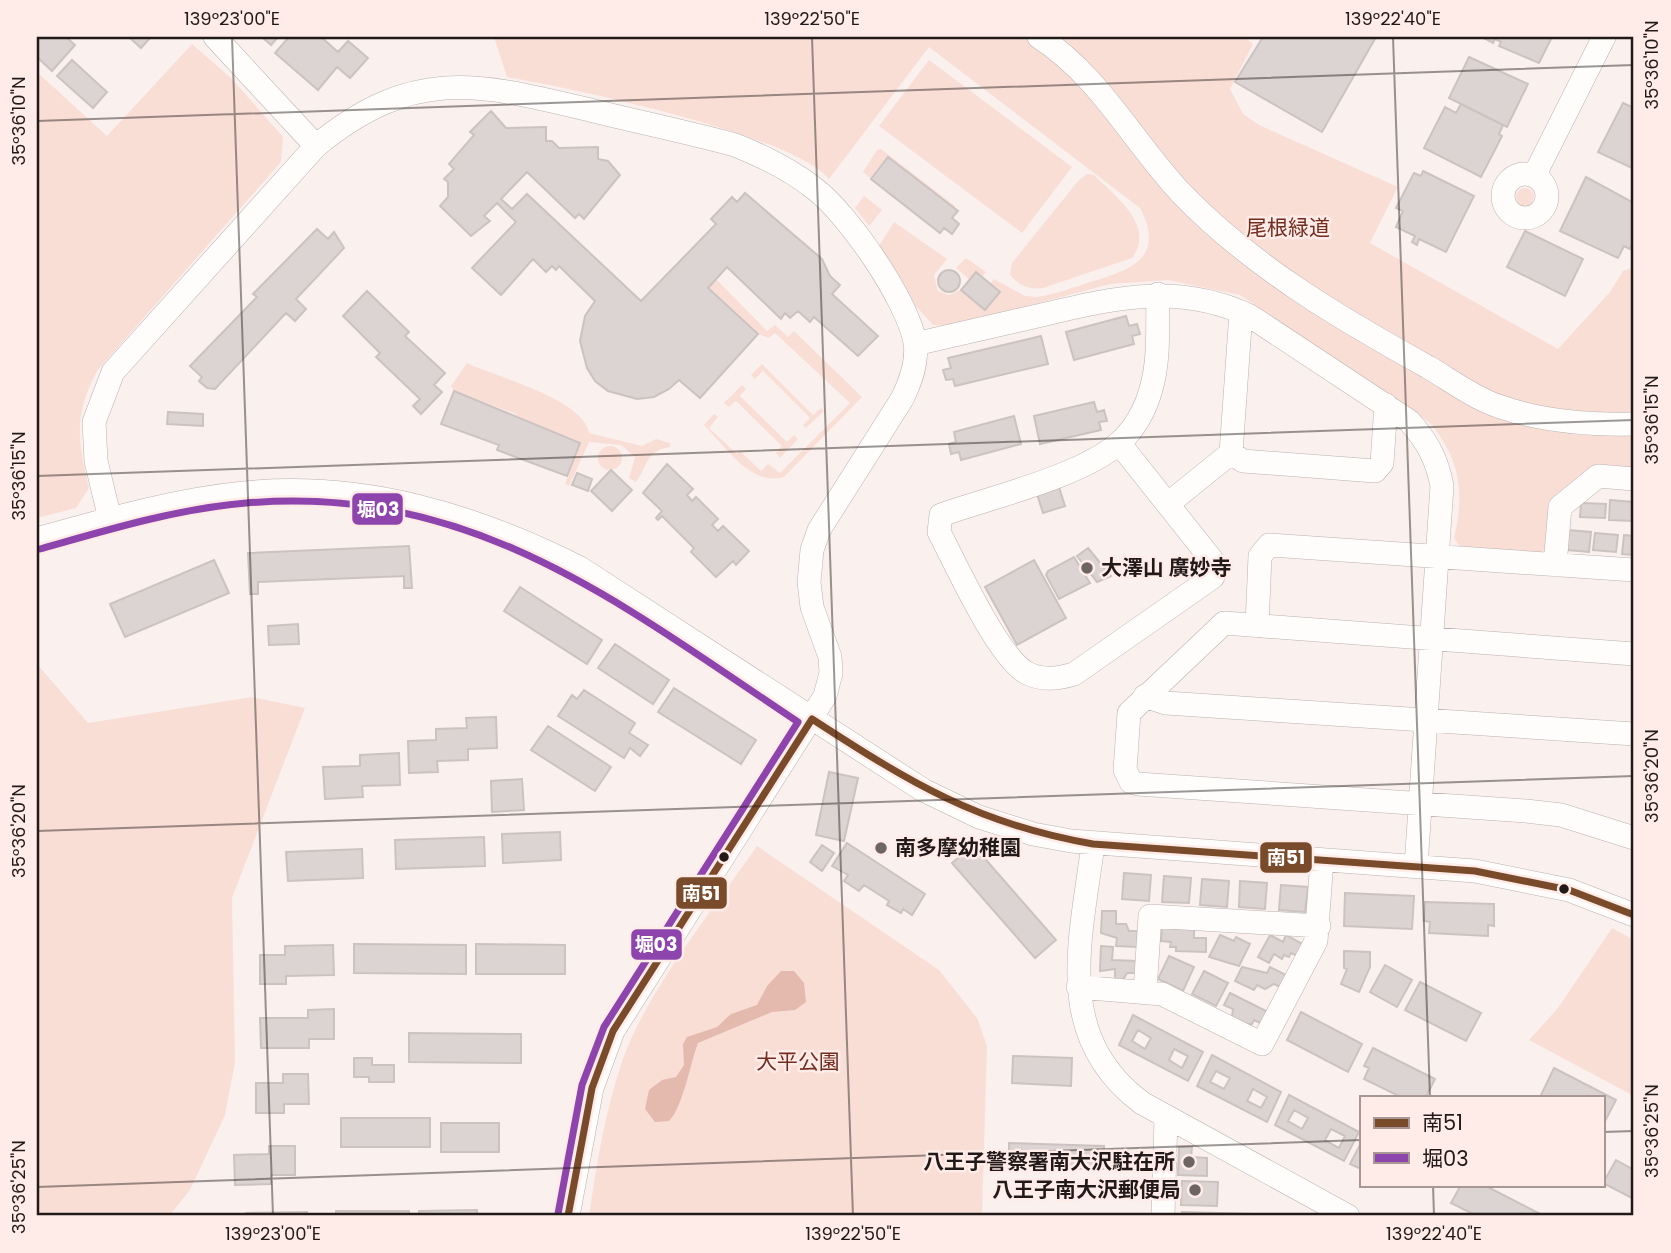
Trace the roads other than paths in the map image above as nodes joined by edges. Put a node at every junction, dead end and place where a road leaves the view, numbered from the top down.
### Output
1 (215, 37) edge
2 (1039, 37) edge
3 (1604, 37) edge
4 (316, 146) junction
5 (1534, 176) dead end
6 (1158, 294) junction
7 (1241, 312) junction
8 (915, 344) junction
9 (1386, 405) junction
10 (1634, 424) edge
11 (1119, 443) junction
12 (1231, 453) junction
13 (1634, 479) edge
14 (1169, 503) junction
15 (110, 519) junction
16 (37, 539) edge
17 (1438, 556) junction
18 (1556, 565) junction
19 (1634, 570) edge
20 (1257, 626) junction
21 (1433, 638) junction
22 (1634, 654) edge
23 (1145, 696) junction
24 (812, 719) junction
25 (1426, 722) junction
26 (1634, 734) edge
27 (1420, 804) junction
28 (1634, 838) edge
29 (1093, 844) junction
30 (1322, 860) junction
31 (1416, 866) junction
32 (1634, 915) edge
33 (1319, 926) junction
34 (1078, 987) junction
35 (1145, 991) junction
36 (1166, 1118) junction
37 (568, 1216) edge
38 (1163, 1216) edge
39 (1348, 1216) edge

1 - 4 street
2 - 10 street
3 - 5 street
4 - 8 street
4 - 15 street
6 - 7 street
6 - 8 street
6 - 11 street
7 - 9 street
7 - 12 street
8 - 24 street
9 - 12 street
9 - 17 street
11 - 14 street
11 - 14 street
12 - 14 street
13 - 18 street
15 - 16 street
15 - 24 street
17 - 18 street
17 - 20 street
17 - 21 street
18 - 19 street
20 - 21 street
20 - 23 street
21 - 22 street
21 - 25 street
23 - 25 street
23 - 27 street
24 - 29 street
24 - 37 street
25 - 26 street
25 - 27 street
27 - 28 street
27 - 31 street
29 - 30 street
29 - 34 street
30 - 31 street
30 - 33 street
31 - 32 street
33 - 35 street
33 - 35 street
34 - 35 street
34 - 36 street
36 - 38 street
36 - 39 street

